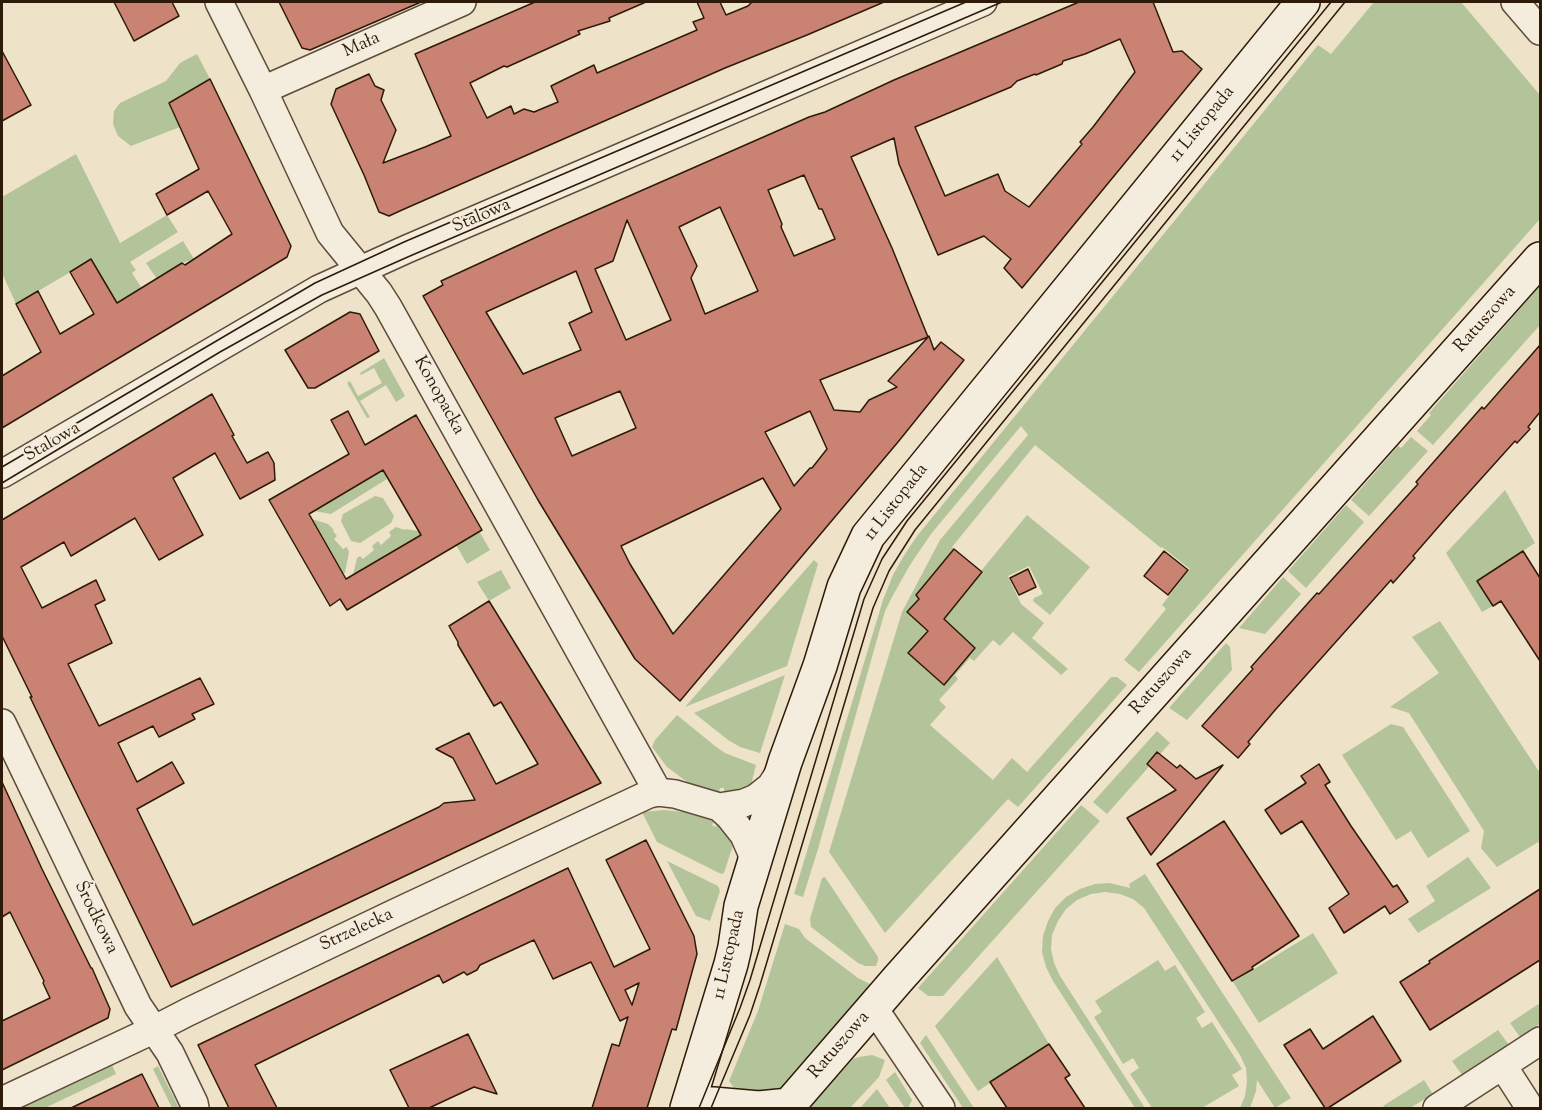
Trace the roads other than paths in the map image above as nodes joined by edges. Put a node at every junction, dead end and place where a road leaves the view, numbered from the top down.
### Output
1 (219, 2) edge
2 (462, 2) edge
3 (983, 2) edge
4 (1303, 2) edge
5 (1515, 2) edge
6 (1540, 31) edge
7 (263, 90) junction
8 (1540, 259) edge
9 (360, 270) junction
10 (2, 474) edge
11 (2, 723) edge
12 (785, 762) junction
13 (657, 792) junction
14 (719, 807) junction
15 (754, 864) junction
16 (873, 1007) junction
17 (155, 1029) junction
18 (1540, 1041) edge
19 (1503, 1066) junction
20 (2, 1101) edge
21 (788, 1107) edge
22 (195, 1108) edge
23 (687, 1108) edge
24 (698, 1108) edge
25 (940, 1108) edge
26 (1437, 1108) edge
27 (1530, 1108) edge

1 - 7 street, Konopacka
2 - 7 street, Mała
3 - 9 street, Stalowa
4 - 12 street, 11 Listopada
5 - 6 street
7 - 9 street, Konopacka
8 - 16 street, Ratuszowa
9 - 10 street, Stalowa
9 - 13 street, Konopacka
11 - 17 street, Środkowa
12 - 14 street
12 - 15 street, 11 Listopada
13 - 14 street
13 - 17 street, Strzelecka
14 - 15 street
15 - 23 street, 11 Listopada
16 - 21 street, Ratuszowa
16 - 25 street
17 - 20 street, Strzelecka
17 - 22 street, Środkowa
18 - 19 street
19 - 26 street
19 - 27 street
21 - 24 street

